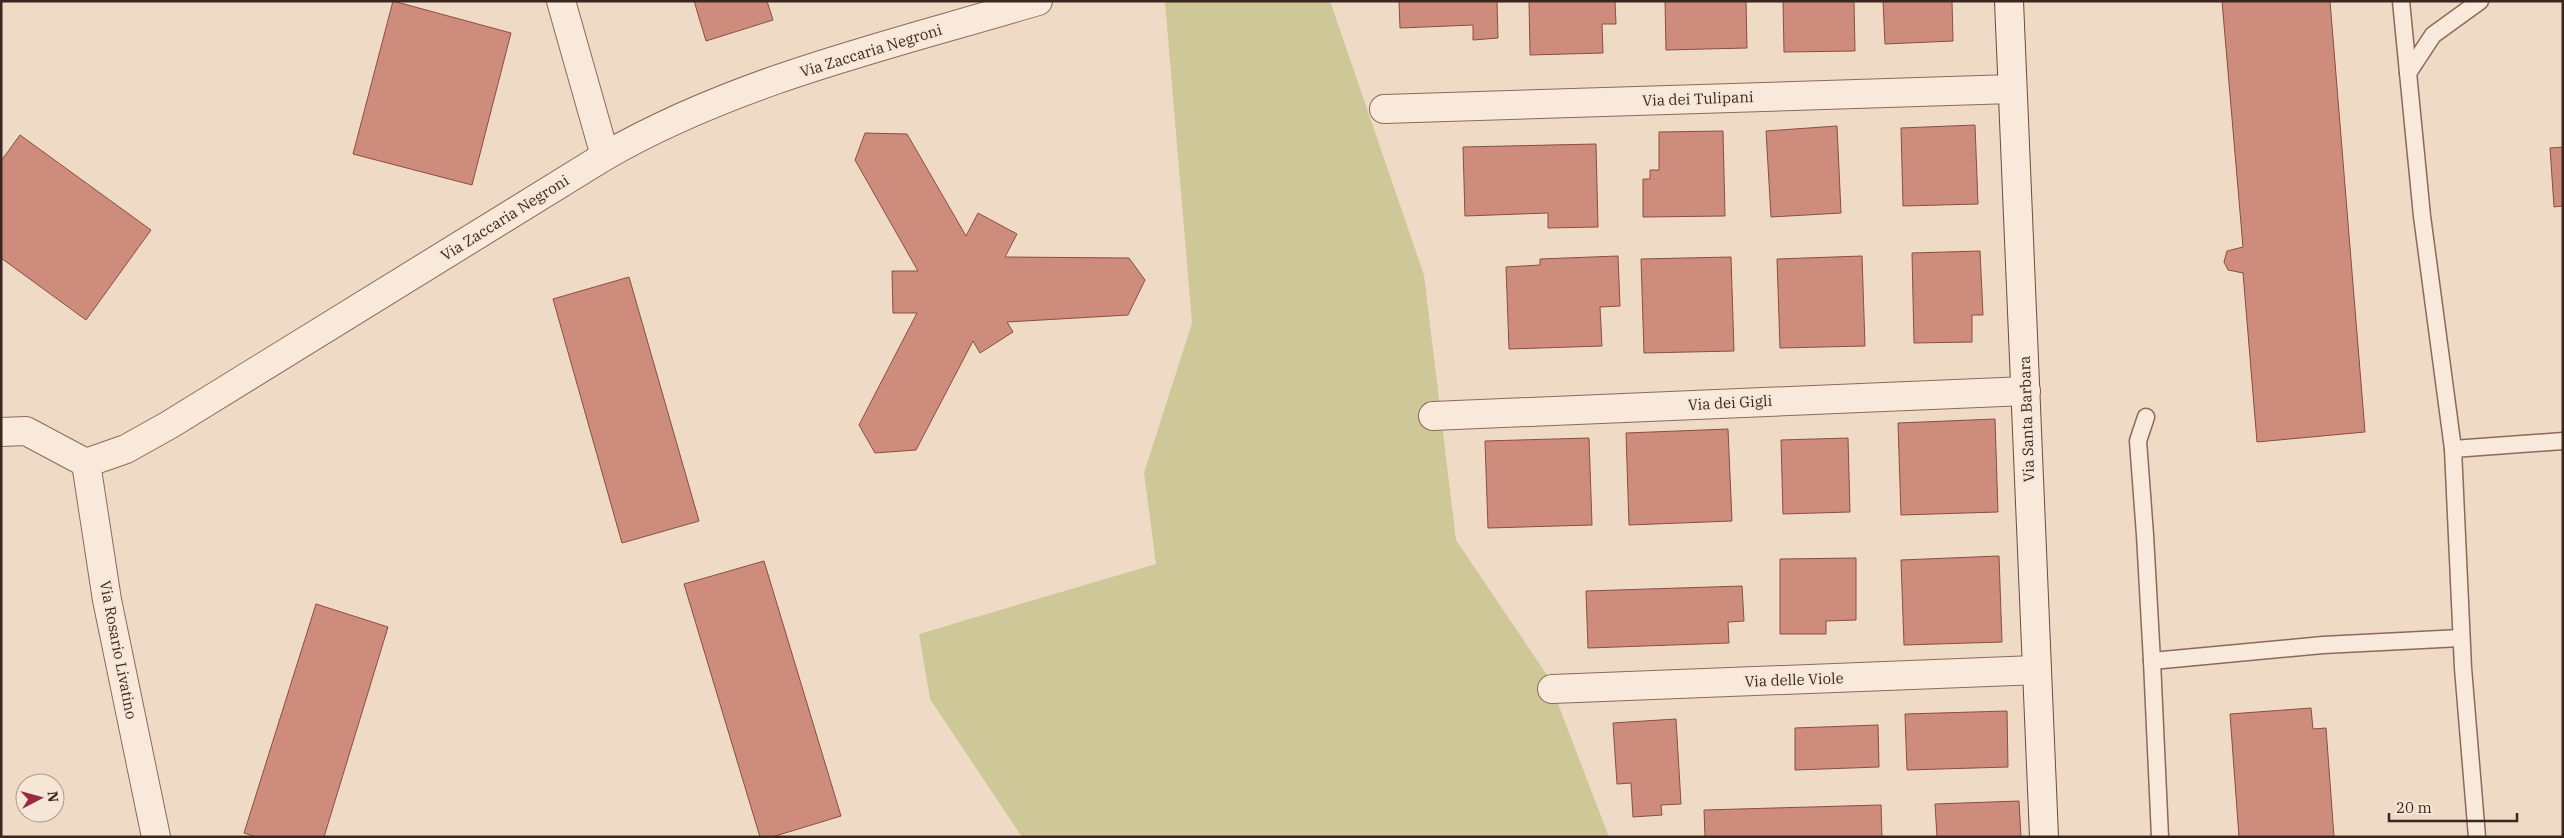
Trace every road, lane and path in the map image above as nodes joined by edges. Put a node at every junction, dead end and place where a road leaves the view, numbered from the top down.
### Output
1 (561, 1) edge
2 (1038, 1) edge
3 (2009, 1) edge
4 (2401, 1) edge
5 (2480, 1) edge
6 (2408, 73) junction
7 (2012, 89) junction
8 (1384, 109) dead end
9 (606, 156) junction
10 (2026, 390) junction
11 (1433, 416) dead end
12 (2146, 417) dead end
13 (1, 432) edge
14 (2563, 441) edge
15 (2453, 449) junction
16 (86, 463) junction
17 (2461, 638) junction
18 (2152, 661) junction
19 (2037, 670) junction
20 (1552, 690) dead end
21 (156, 837) edge
22 (2044, 837) edge
23 (2160, 837) edge
24 (2477, 837) edge

1 - 9 street
2 - 9 street, Via Zaccaria Negroni
3 - 7 street, Via Santa Barbara
4 - 6 lane
5 - 6 lane
6 - 15 lane
7 - 8 street, Via dei Tulipani
7 - 10 street, Via Santa Barbara
9 - 16 street, Via Zaccaria Negroni
10 - 11 street, Via dei Gigli
10 - 19 street, Via Santa Barbara
12 - 18 lane
13 - 16 street
14 - 15 lane
15 - 17 lane
16 - 21 street, Via Rosario Livatino
17 - 18 lane
17 - 24 lane
18 - 23 lane
19 - 20 street, Via delle Viole
19 - 22 street, Via Santa Barbara

